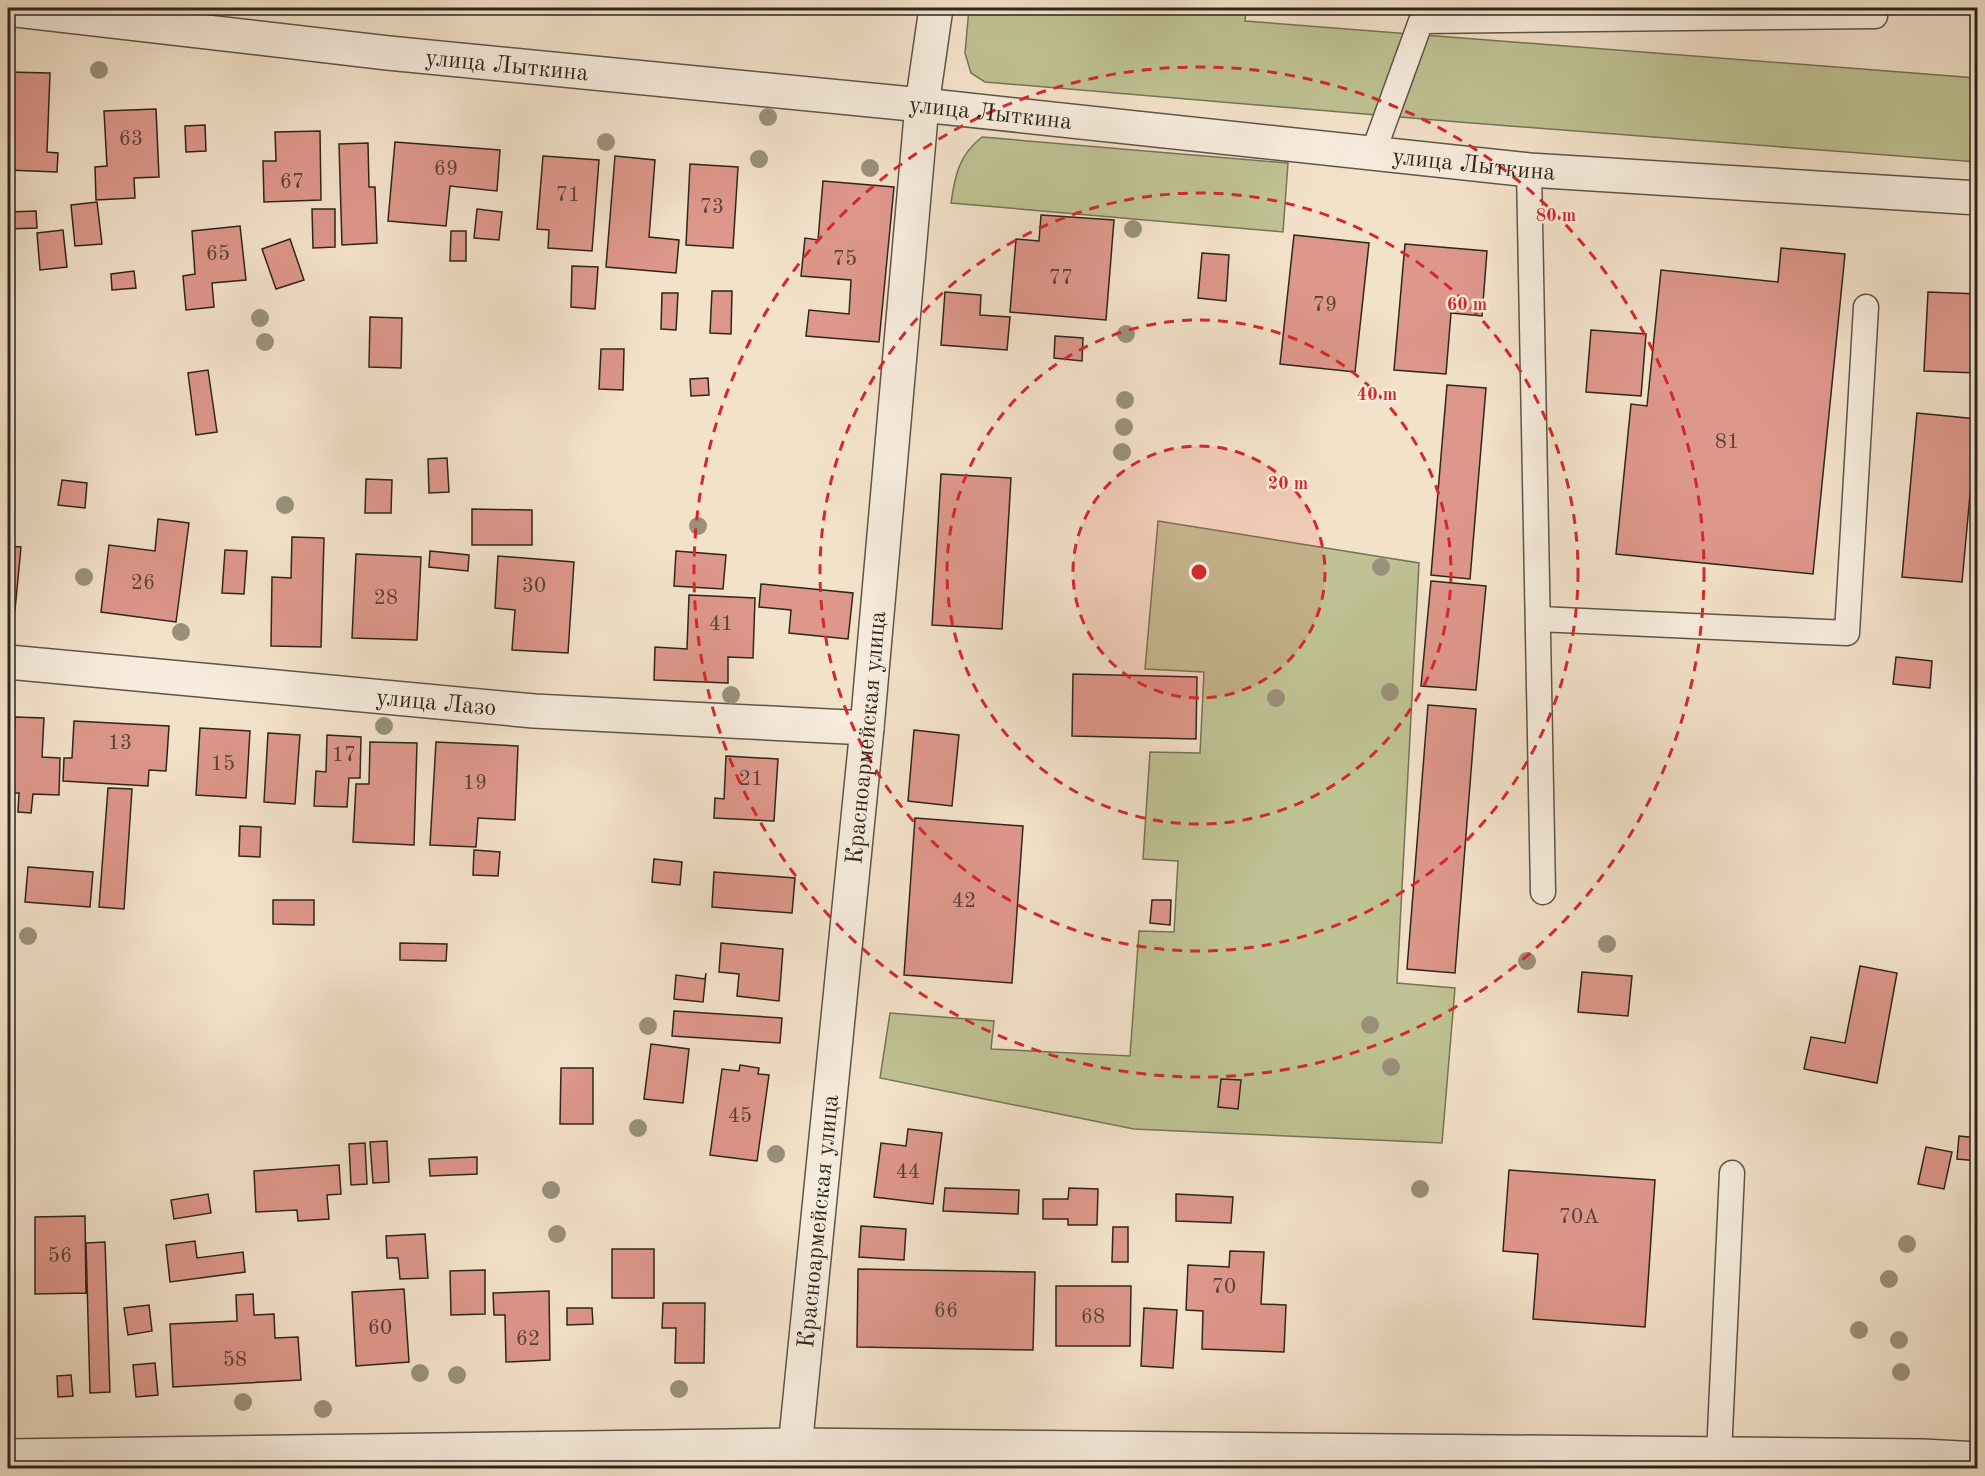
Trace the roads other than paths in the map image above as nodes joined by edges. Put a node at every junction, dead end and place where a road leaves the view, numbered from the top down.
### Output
1 (936, 8) edge
2 (8, 9) edge
3 (1875, 16) dead end
4 (922, 105) junction
5 (1373, 153) junction
6 (1529, 170) junction
7 (1977, 198) edge
8 (1866, 307) dead end
9 (1539, 619) junction
10 (8, 662) edge
11 (867, 728) junction
12 (1543, 892) dead end
13 (1731, 1173) dead end
14 (1719, 1454) junction
15 (8, 1456) edge
16 (793, 1457) edge
17 (1977, 1459) edge

1 - 4 street, Красноармейская улица
2 - 4 street, улица Лыткина
3 - 5 lane
4 - 5 street, улица Лыткина
4 - 11 street, Красноармейская улица
5 - 6 street, улица Лыткина
6 - 7 street, улица Лыткина
6 - 9 lane
8 - 9 lane
9 - 12 lane
10 - 11 street, улица Лазо
11 - 16 street, Красноармейская улица
13 - 14 lane
14 - 16 street
14 - 17 street
15 - 16 street

